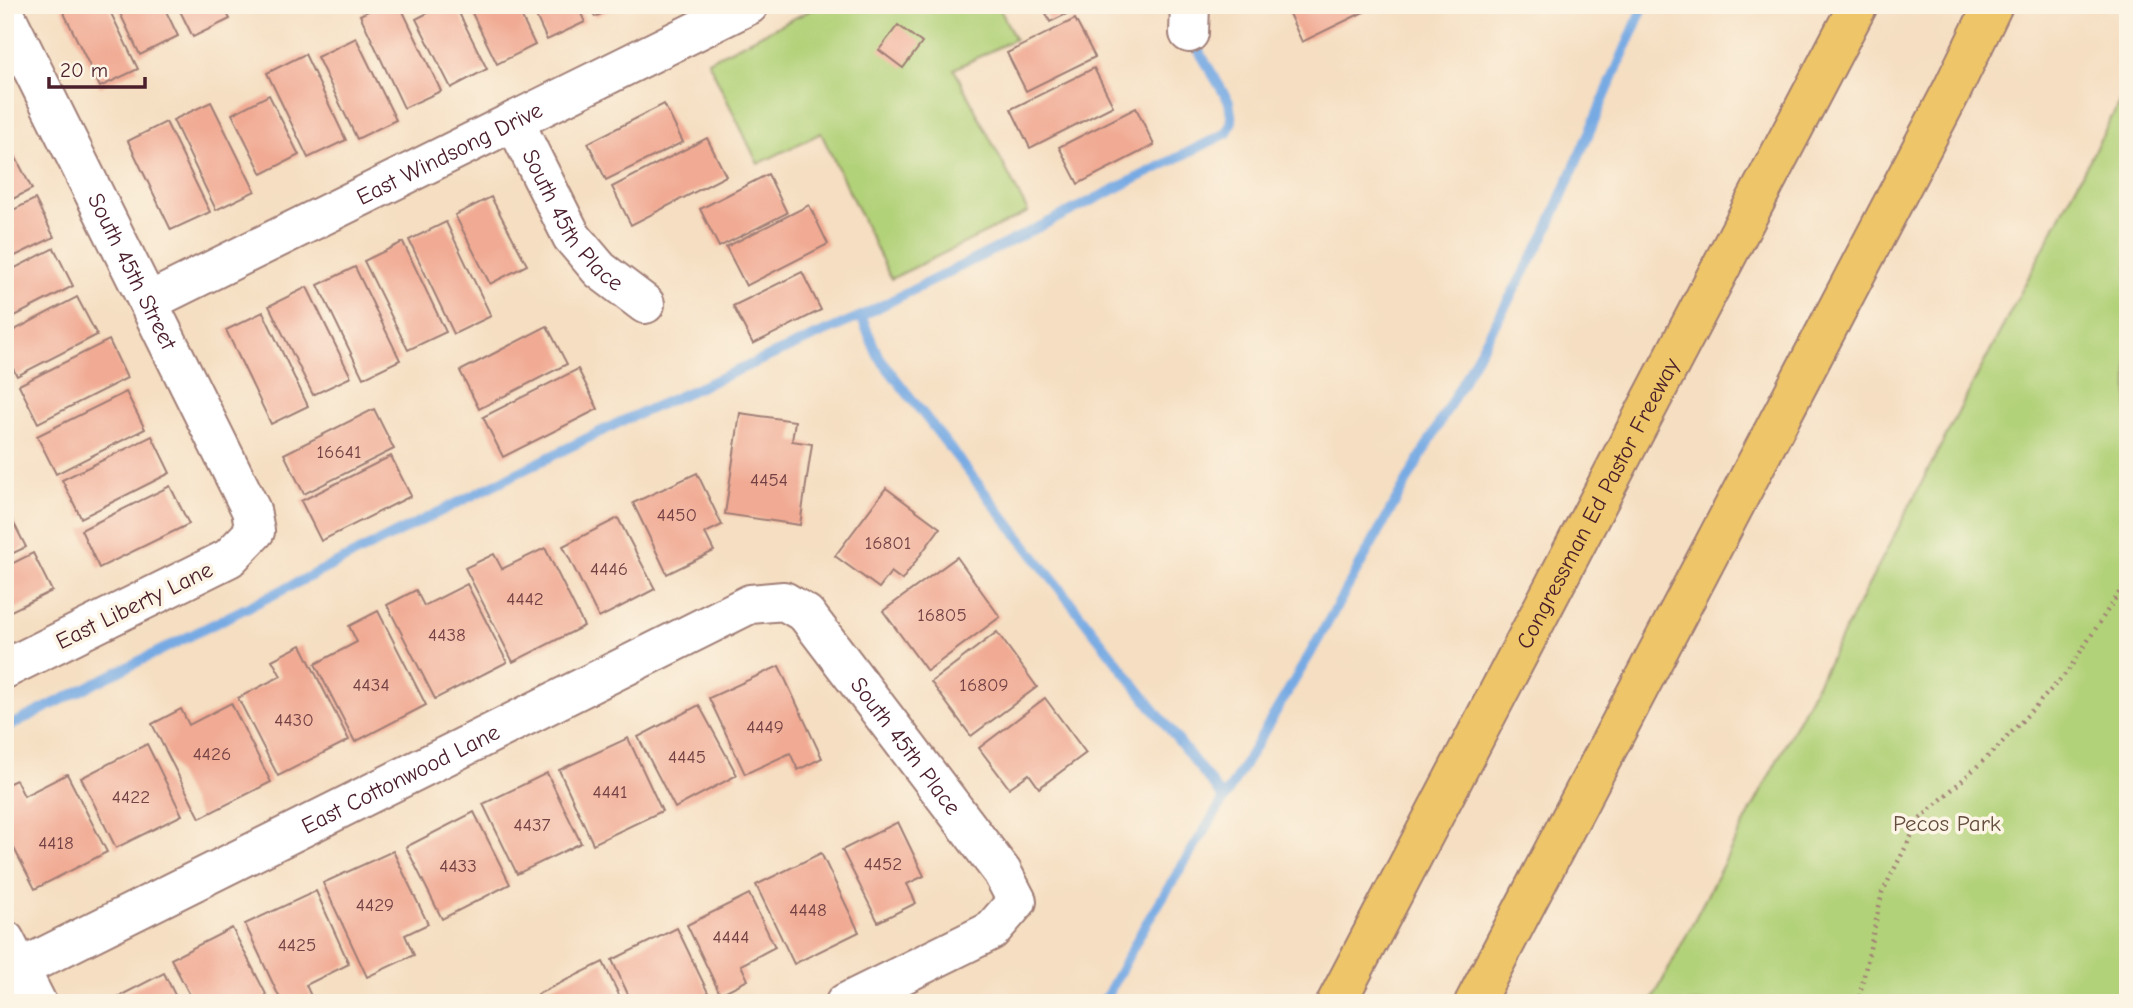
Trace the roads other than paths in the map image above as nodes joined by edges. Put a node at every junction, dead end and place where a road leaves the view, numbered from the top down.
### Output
1 (749, 5) edge
2 (1857, 5) edge
3 (1993, 5) edge
4 (2003, 5) edge
5 (5, 14) edge
6 (1952, 90) junction
7 (514, 121) junction
8 (148, 302) junction
9 (645, 304) dead end
10 (254, 531) joint
11 (784, 601) joint
12 (5, 669) edge
13 (13, 954) edge
14 (37, 1003) edge
15 (845, 1003) edge
16 (1336, 1003) edge
17 (1474, 1003) edge

1 - 7 street, East Windsong Drive
2 - 16 highway, Congressman Ed Pastor Freeway
3 - 6 highway
4 - 6 highway
5 - 8 street, South 45th Street
6 - 17 highway
7 - 8 street, East Windsong Drive
7 - 9 street, South 45th Place
8 - 10 street, South 45th Street
10 - 12 street, East Liberty Lane
11 - 13 street, East Cottonwood Lane
11 - 15 street, South 45th Place
13 - 14 street

